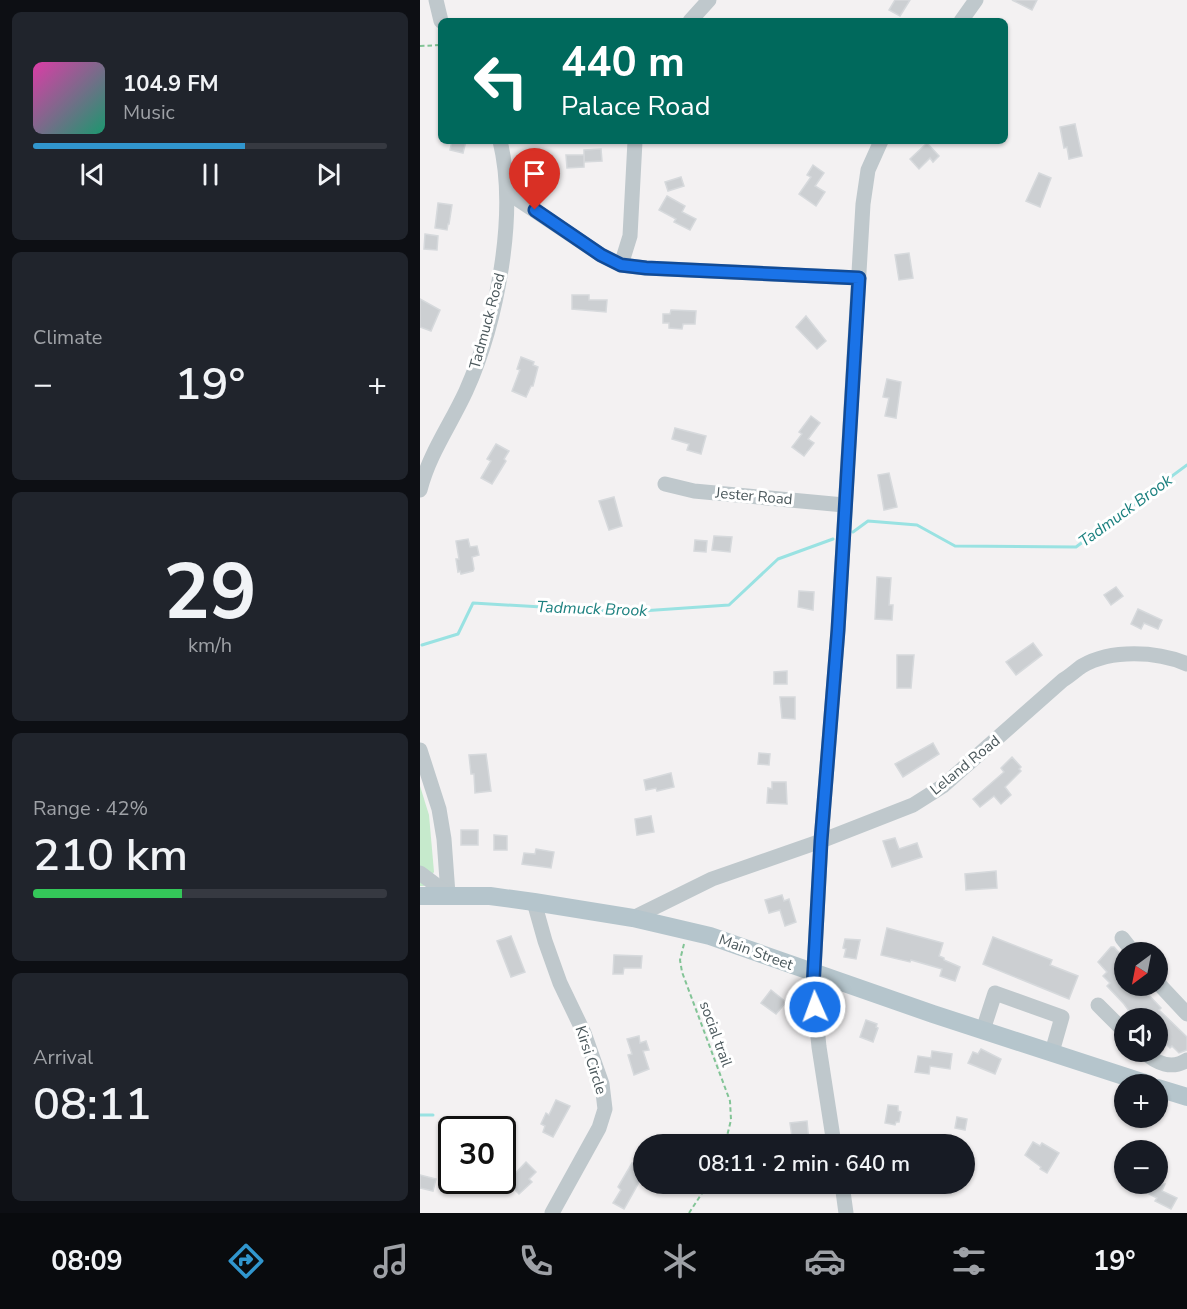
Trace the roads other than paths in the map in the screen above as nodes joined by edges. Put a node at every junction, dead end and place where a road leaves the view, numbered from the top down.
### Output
1 (436, 0) edge
2 (709, 0) edge
3 (976, 0) edge
4 (440, 18) edge
5 (693, 18) edge
6 (963, 18) edge
7 (501, 144) edge
8 (635, 144) edge
9 (880, 144) edge
10 (507, 192) junction
11 (621, 265) junction
12 (859, 278) junction
13 (665, 484) dead end
14 (420, 490) edge
15 (844, 505) junction
16 (1187, 663) edge
17 (420, 750) edge
18 (821, 841) junction
19 (420, 873) edge
20 (448, 894) junction
21 (420, 896) edge
22 (534, 902) junction
23 (633, 918) junction
24 (1122, 938) dead end
25 (1125, 942) edge
26 (814, 973) junction
27 (1168, 994) edge
28 (1098, 1005) dead end
29 (1187, 1014) edge
30 (1114, 1021) edge
31 (983, 1030) junction
32 (1052, 1052) junction
33 (1187, 1060) edge
34 (1158, 1062) edge
35 (1117, 1074) edge
36 (1168, 1091) edge
37 (1187, 1097) edge
38 (832, 1134) edge
39 (843, 1194) edge
40 (552, 1213) edge
41 (846, 1213) edge

1 - 4 street
2 - 5 street
3 - 6 street
7 - 10 street, Tadmuck Road
8 - 11 street
9 - 12 street
10 - 11 street
10 - 14 street, Tadmuck Road
11 - 12 street
12 - 15 street
13 - 15 street, Jester Road
15 - 18 street
16 - 18 street, Leland Road
17 - 20 street
18 - 23 street, Leland Road
18 - 26 street
19 - 20 street
20 - 21 main road, Main Street
20 - 22 main road, Main Street
22 - 23 main road, Main Street
22 - 40 street, Kirsi Circle
23 - 26 main road, Main Street
24 - 25 street
26 - 31 main road, Main Street
26 - 38 street
27 - 29 street
28 - 30 street
31 - 32 main road, Main Street
31 - 32 street
32 - 35 main road, Main Street
33 - 34 street
36 - 37 main road, Main Street
39 - 41 street

